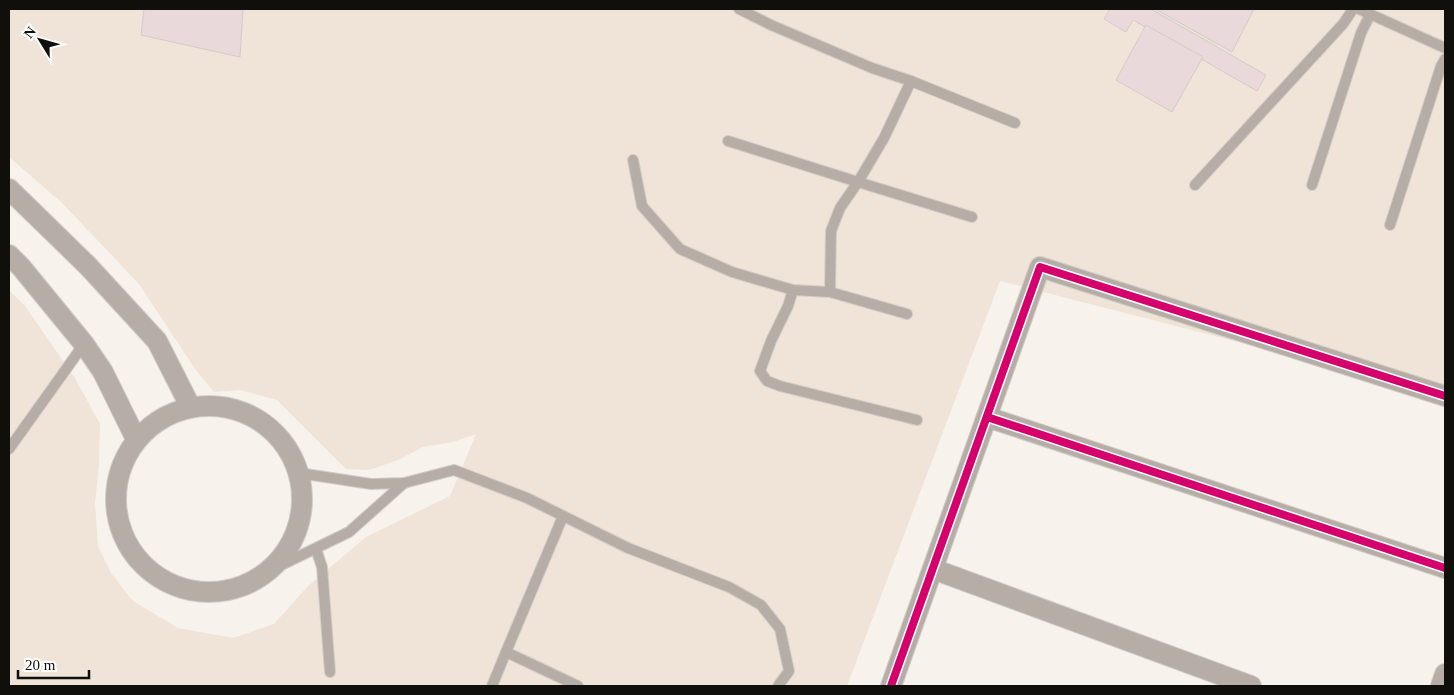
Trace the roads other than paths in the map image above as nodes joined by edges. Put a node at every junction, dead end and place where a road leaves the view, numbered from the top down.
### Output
1 (739, 9) edge
2 (1353, 9) edge
3 (1359, 9) edge
4 (1370, 15) junction
5 (1445, 48) edge
6 (1445, 59) edge
7 (911, 81) junction
8 (1015, 123) dead end
9 (728, 141) dead end
10 (633, 160) dead end
11 (858, 182) junction
12 (1195, 184) dead end
13 (1312, 185) dead end
14 (9, 188) edge
15 (972, 216) dead end
16 (1390, 225) dead end
17 (9, 255) edge
18 (793, 290) junction
19 (830, 292) junction
20 (907, 314) dead end
21 (84, 344) junction
22 (1445, 396) edge
23 (190, 406) junction
24 (987, 417) junction
25 (918, 420) dead end
26 (136, 439) junction
27 (9, 449) edge
28 (300, 473) junction
29 (404, 483) junction
30 (563, 516) junction
31 (316, 549) junction
32 (1445, 568) edge
33 (933, 569) junction
34 (271, 570) junction
35 (506, 652) junction
36 (330, 672) dead end
37 (1445, 674) edge
38 (492, 686) edge
39 (578, 686) edge
40 (778, 686) edge
41 (891, 686) edge
42 (1252, 686) edge
43 (1441, 686) edge

1 - 7 lane
2 - 12 lane
3 - 4 lane
4 - 5 lane
4 - 13 lane
6 - 16 lane
7 - 8 lane
7 - 11 lane
9 - 11 lane
10 - 18 lane
11 - 15 lane
11 - 19 lane
14 - 23 street
17 - 21 street
18 - 19 lane
18 - 25 lane
19 - 20 lane
21 - 26 street
21 - 27 lane
22 - 24 street
23 - 26 street
23 - 28 street
24 - 32 street
24 - 33 street
26 - 34 street
28 - 29 lane
28 - 34 street
29 - 30 lane
29 - 31 lane
30 - 35 lane
30 - 40 lane
31 - 34 lane
31 - 36 lane
33 - 41 street
33 - 42 street
35 - 38 lane
35 - 39 lane
37 - 43 street

